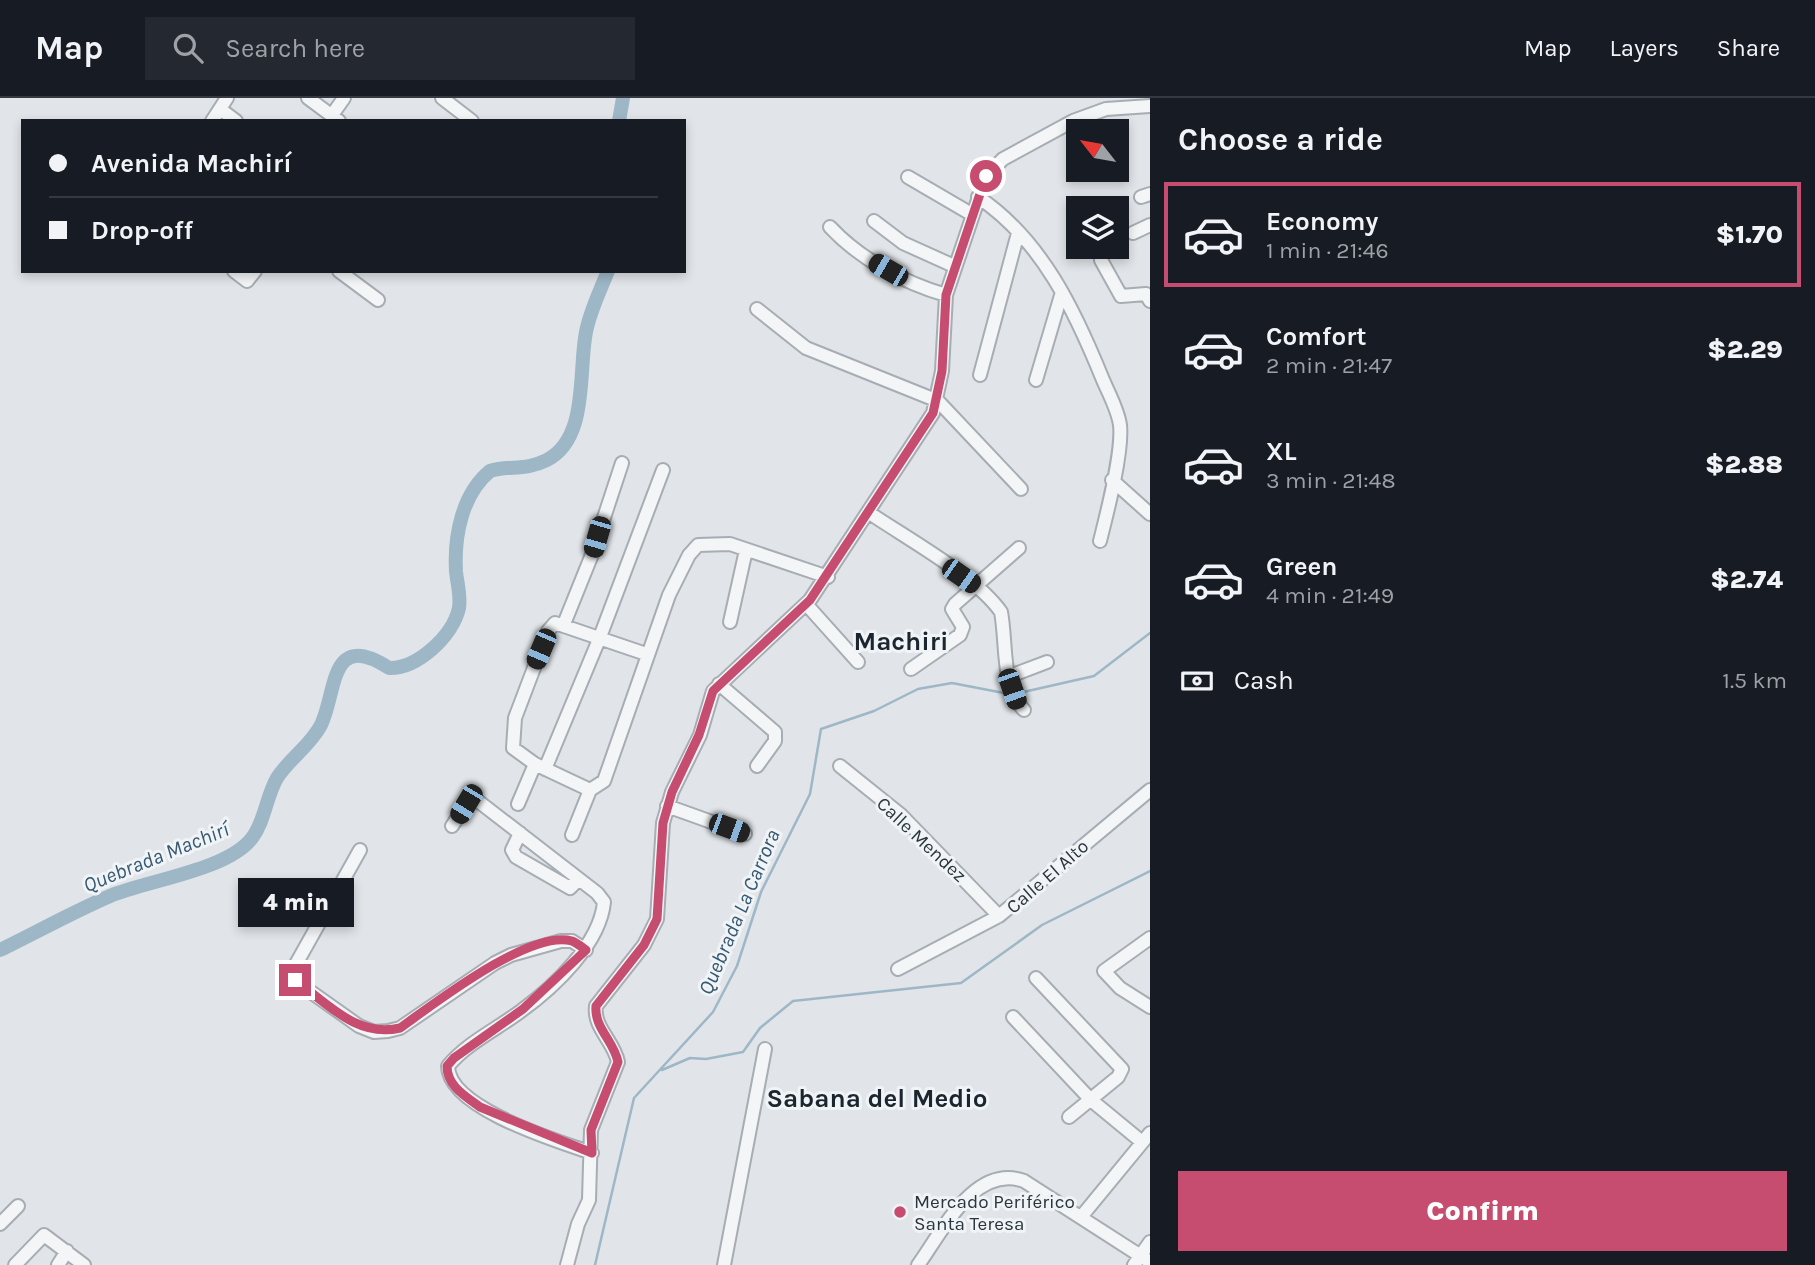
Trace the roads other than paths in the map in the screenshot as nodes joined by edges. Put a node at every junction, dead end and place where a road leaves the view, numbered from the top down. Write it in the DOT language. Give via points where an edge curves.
graph roads {
  1 [pos="308,98"];
  2 [pos="344,98"];
  3 [pos="442,98"];
  4 [pos="224,104"];
  5 [pos="1150,106"];
  6 [pos="335,118"];
  7 [pos="213,119"];
  8 [pos="235,119"];
  9 [pos="469,119"];
  10 [pos="908,177"];
  11 [pos="978,197"];
  12 [pos="973,215"];
  13 [pos="874,221"];
  14 [pos="1150,225"];
  15 [pos="830,227"];
  16 [pos="1018,233"];
  17 [pos="1133,233"];
  18 [pos="1101,260"];
  19 [pos="954,266"];
  20 [pos="237,273"];
  21 [pos="253,273"];
  22 [pos="342,273"];
  23 [pos="1062,292"];
  24 [pos="946,295"];
  25 [pos="378,300"];
  26 [pos="1150,301"];
  27 [pos="757,309"];
  28 [pos="980,375"];
  29 [pos="1036,380"];
  30 [pos="938,401"];
  31 [pos="622,463"];
  32 [pos="663,470"];
  33 [pos="1112,480"];
  34 [pos="1021,489"];
  35 [pos="868,512"];
  36 [pos="1150,514"];
  37 [pos="1100,541"];
  38 [pos="1019,548"];
  39 [pos="746,550"];
  40 [pos="828,577"];
  41 [pos="975,587"];
  42 [pos="806,604"];
  43 [pos="730,622"];
  44 [pos="565,624"];
  45 [pos="600,637"];
  46 [pos="646,654"];
  47 [pos="858,662"];
  48 [pos="1047,662"];
  49 [pos="911,669"];
  50 [pos="1011,683"];
  51 [pos="719,684"];
  52 [pos="1020,706"];
  53 [pos="540,766"];
  54 [pos="757,766"];
  55 [pos="840,766"];
  56 [pos="590,790"];
  57 [pos="1150,790"];
  58 [pos="518,804"];
  59 [pos="667,807"];
  60 [pos="452,826"];
  61 [pos="520,833"];
  62 [pos="745,834"];
  63 [pos="572,835"];
  64 [pos="360,850"];
  65 [pos="579,879"];
  66 [pos="999,916"];
  67 [pos="1150,938"];
  68 [pos="586,950"];
  69 [pos="898,969"];
  70 [pos="1036,978"];
  71 [pos="1150,1007"];
  72 [pos="1013,1017"];
  73 [pos="765,1049"];
  74 [pos="1091,1100"];
  75 [pos="1069,1117"];
  76 [pos="1146,1138"];
  77 [pos="592,1153"];
  78 [pos="18,1206"];
  79 [pos="1081,1217"];
  80 [pos="0,1224"];
  81 [pos="1150,1242"];
  82 [pos="67,1251"];
  83 [pos="1141,1261"];
  84 [pos="15,1265"];
  85 [pos="58,1265"];
  86 [pos="84,1265"];
  87 [pos="567,1265"];
  88 [pos="724,1265"];
  89 [pos="918,1265"];
  1 -- 6 [label="street"];
  2 -- 6 [label="street"];
  3 -- 9 [label="street"];
  4 -- 7 [label="street"];
  4 -- 8 [label="street"];
  5 -- 11 [label="street" via="1106,108 1058,128 1003,159 986,176"];
  10 -- 12 [label="street"];
  11 -- 12 [label="street"];
  11 -- 16 [label="street"];
  12 -- 19 [label="street"];
  13 -- 19 [label="street" via="903,243"];
  14 -- 17 [label="street"];
  15 -- 24 [label="street" via="872,260"];
  16 -- 23 [label="street"];
  16 -- 28 [label="street"];
  18 -- 26 [label="street" via="1121,296 1146,294"];
  19 -- 24 [label="street"];
  20 -- 21 [label="street" via="247,281"];
  22 -- 25 [label="street"];
  23 -- 29 [label="street"];
  23 -- 33 [label="street" via="1120,423"];
  24 -- 30 [label="street"];
  27 -- 30 [label="street" via="806,348"];
  30 -- 34 [label="street"];
  30 -- 35 [label="street"];
  31 -- 44 [label="street"];
  32 -- 45 [label="street"];
  33 -- 36 [label="street"];
  33 -- 37 [label="street"];
  35 -- 40 [label="street"];
  35 -- 41 [label="street"];
  38 -- 41 [label="street"];
  39 -- 40 [label="street"];
  39 -- 43 [label="street"];
  39 -- 46 [label="street" via="730,544 698,545 669,595"];
  40 -- 42 [label="street"];
  41 -- 49 [label="street" via="952,609 963,627 960,635"];
  41 -- 50 [label="street" via="1001,612"];
  42 -- 47 [label="street"];
  42 -- 51 [label="street"];
  44 -- 45 [label="street"];
  44 -- 53 [label="street" via="555,623 548,631 515,718 513,748"];
  45 -- 46 [label="street"];
  45 -- 53 [label="street"];
  46 -- 56 [label="street" via="604,781"];
  48 -- 50 [label="street"];
  50 -- 52 [label="street"];
  51 -- 54 [label="street" via="775,732 775,741"];
  51 -- 59 [label="street"];
  53 -- 56 [label="street"];
  53 -- 58 [label="street"];
  55 -- 66 [label="street, Calle Mendez" via="901,815"];
  56 -- 63 [label="street"];
  57 -- 66 [label="street, Calle El Alto"];
  59 -- 62 [label="street"];
  59 -- 77 [label="street" via="660,840 657,919 644,945 596,1006 596,1022 616,1051 618,1062 591,1130"];
  60 -- 61 [label="street" via="470,799"];
  61 -- 65 [label="street"];
  61 -- 65 [label="street" via="512,850 516,857 570,888"];
  64 -- 68 [label="street" via="291,973 359,1026 374,1032 400,1028 495,963 534,947 572,941"];
  65 -- 68 [label="street" via="604,902 603,916"];
  66 -- 69 [label="street, Calle El Alto"];
  67 -- 71 [label="street" via="1104,971 1120,988"];
  68 -- 77 [label="street" via="523,1009 454,1058 447,1075 480,1107"];
  70 -- 74 [label="street" via="1122,1069"];
  72 -- 74 [label="street"];
  73 -- 88 [label="street"];
  74 -- 75 [label="street"];
  74 -- 76 [label="street"];
  76 -- 79 [label="street"];
  77 -- 87 [label="street" via="589,1200"];
  78 -- 80 [label="street"];
  79 -- 83 [label="street"];
  79 -- 89 [label="street" via="1012,1177 982,1188 957,1208"];
  81 -- 83 [label="street"];
  82 -- 84 [label="street" via="44,1235"];
  82 -- 85 [label="street"];
  82 -- 86 [label="street"];
}
